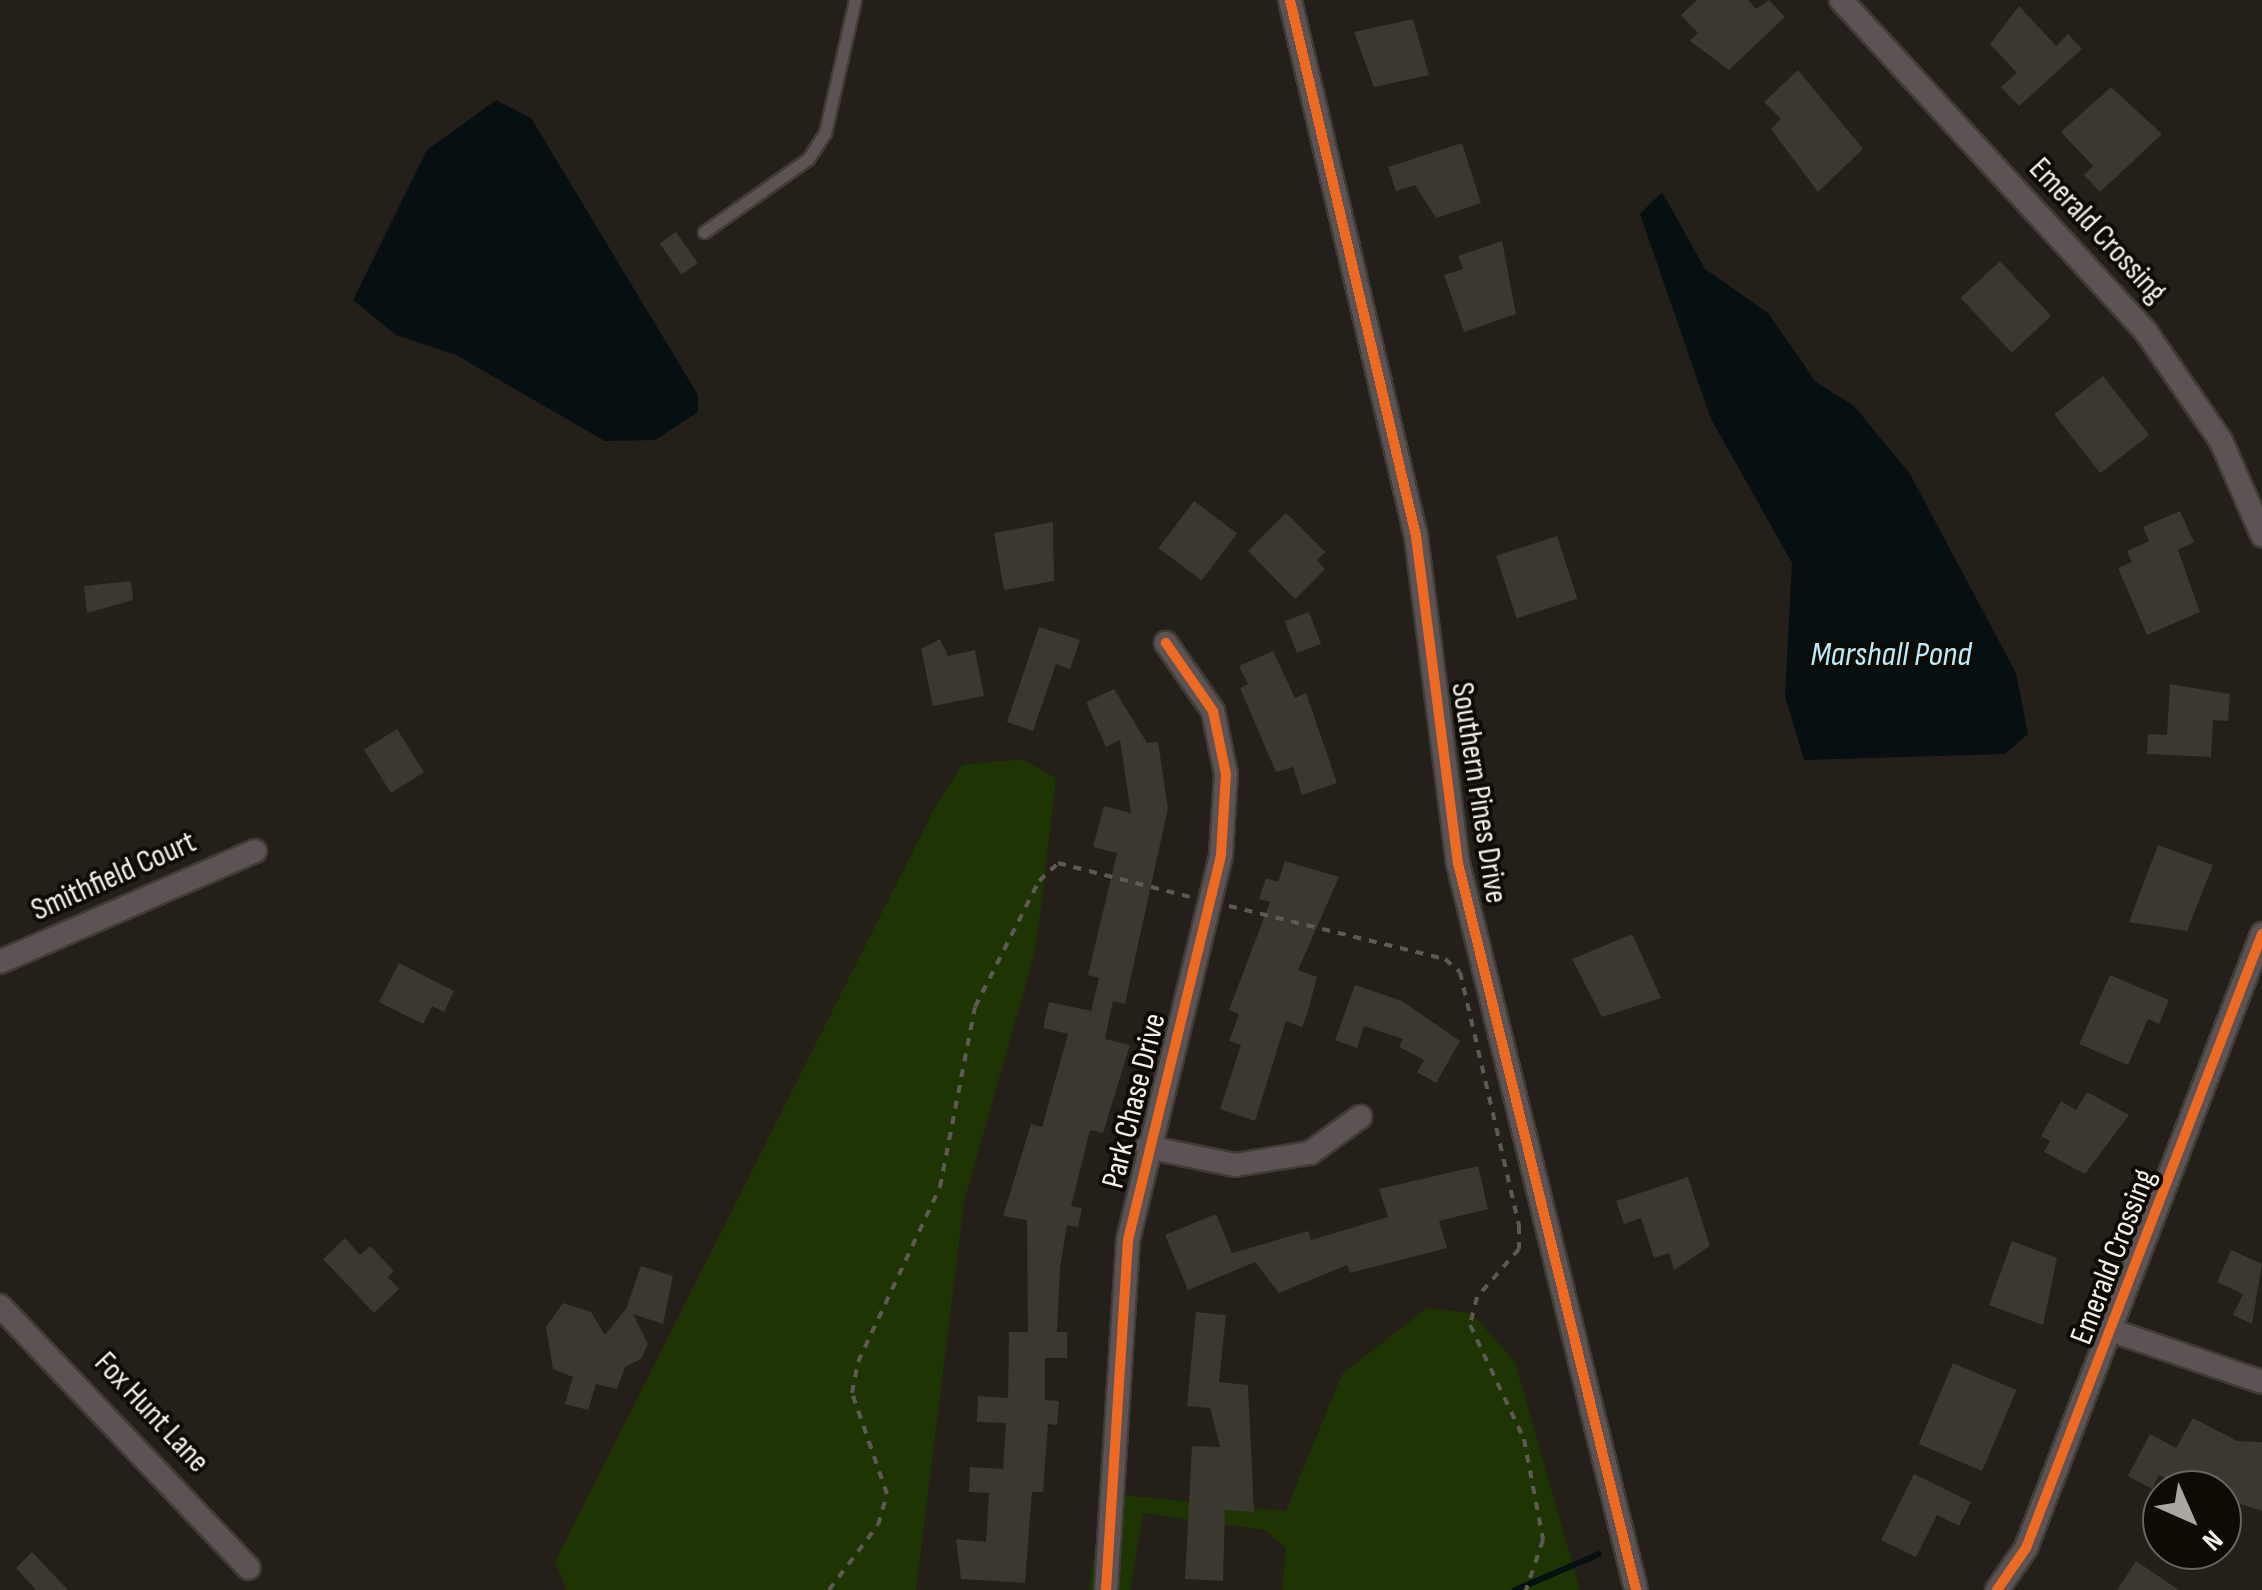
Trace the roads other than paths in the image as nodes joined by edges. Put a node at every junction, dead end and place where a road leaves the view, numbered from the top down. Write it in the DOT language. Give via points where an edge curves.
graph roads {
  1 [pos="855,0"];
  2 [pos="1290,0"];
  3 [pos="1841,0"];
  4 [pos="704,232"];
  5 [pos="2262,535"];
  6 [pos="1166,643"];
  7 [pos="255,851"];
  8 [pos="2262,934"];
  9 [pos="0,962"];
  10 [pos="1360,1117"];
  11 [pos="1148,1147"];
  12 [pos="0,1306"];
  13 [pos="2112,1331"];
  14 [pos="2262,1382"];
  15 [pos="249,1568"];
  16 [pos="1106,1590"];
  17 [pos="1636,1590"];
  18 [pos="1996,1590"];
  1 -- 4 [label="lane" via="825,134 808,159"];
  2 -- 17 [label="street, Southern Pines Drive" via="1416,536 1458,862"];
  3 -- 5 [label="street, Emerald Crossing" via="2146,332 2221,441"];
  6 -- 11 [label="street, Park Chase Drive" via="1213,711 1226,774 1221,855"];
  7 -- 9 [label="street, Smithfield Court"];
  8 -- 13 [label="street, Emerald Crossing"];
  10 -- 11 [label="street" via="1310,1152 1235,1165"];
  11 -- 16 [label="street, Park Chase Drive" via="1115,1341"];
  12 -- 15 [label="street, Fox Hunt Lane"];
  13 -- 14 [label="street"];
  13 -- 18 [label="street, Emerald Crossing" via="2026,1548"];
}
